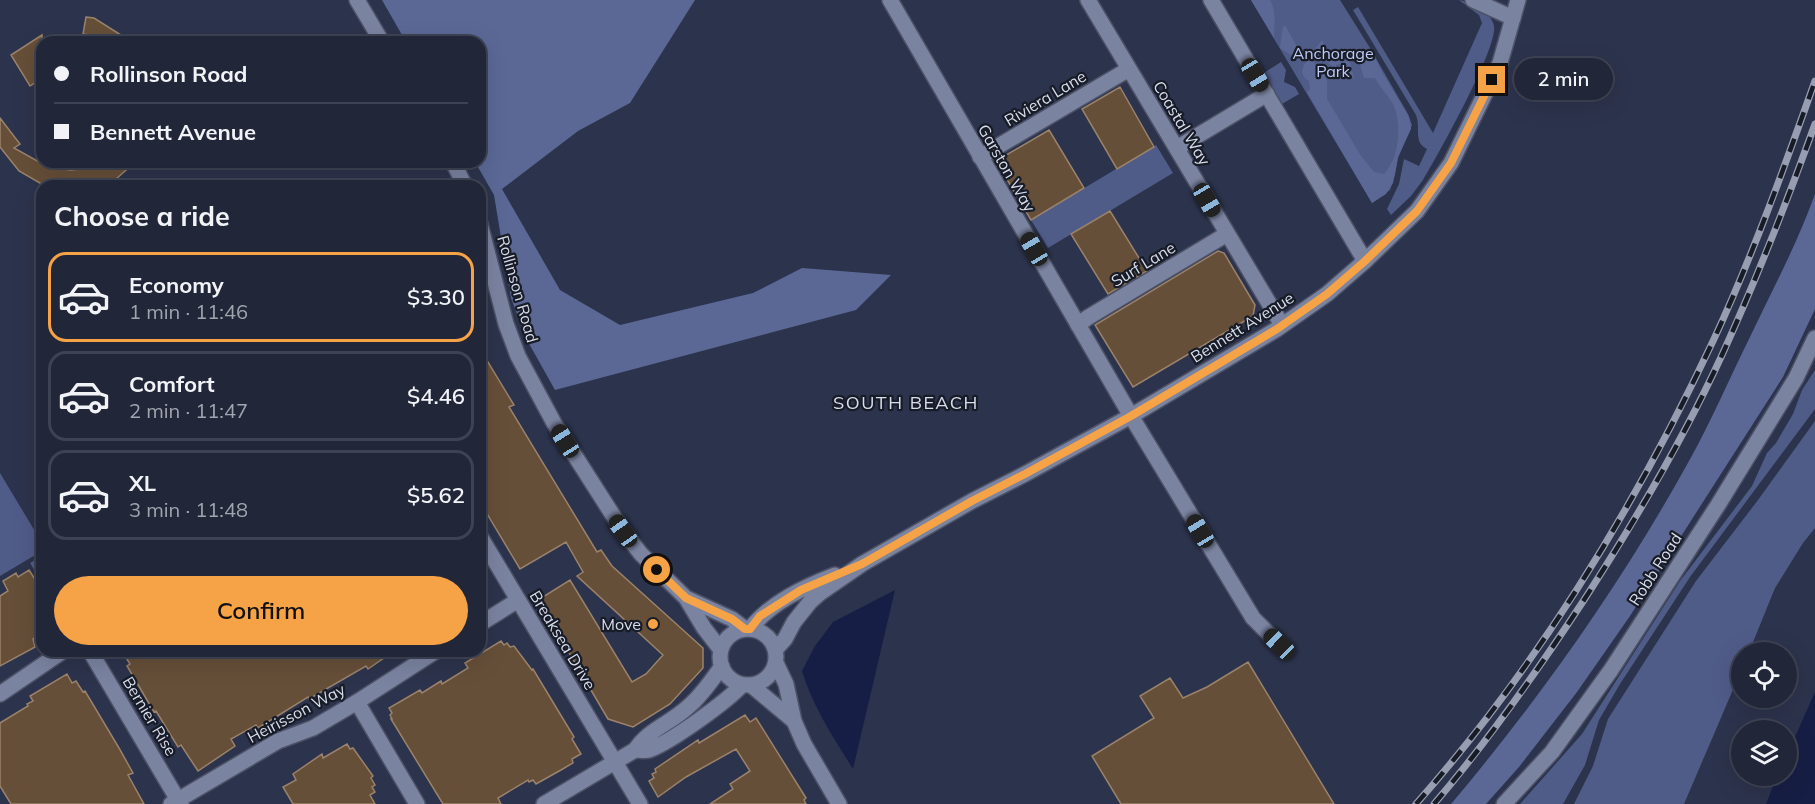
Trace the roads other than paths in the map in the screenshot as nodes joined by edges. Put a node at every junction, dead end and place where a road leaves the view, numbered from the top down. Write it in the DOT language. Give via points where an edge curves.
graph roads {
  1 [pos="357,0"];
  2 [pos="890,0"];
  3 [pos="1088,0"];
  4 [pos="1210,0"];
  5 [pos="1473,0"];
  6 [pos="1518,0"];
  7 [pos="1514,18"];
  8 [pos="378,36"];
  9 [pos="1129,69"];
  10 [pos="1267,94"];
  11 [pos="1177,148"];
  12 [pos="980,157"];
  13 [pos="1227,234"];
  14 [pos="486,247"];
  15 [pos="1365,261"];
  16 [pos="1282,325"];
  17 [pos="1078,326"];
  18 [pos="1815,338"];
  19 [pos="1131,416"];
  20 [pos="486,546"];
  21 [pos="862,564"];
  22 [pos="686,598"];
  23 [pos="518,600"];
  24 [pos="486,620"];
  25 [pos="748,629"];
  26 [pos="1279,644"];
  27 [pos="722,650"];
  28 [pos="776,656"];
  29 [pos="54,657"];
  30 [pos="93,657"];
  31 [pos="427,657"];
  32 [pos="722,666"];
  33 [pos="747,685"];
  34 [pos="0,694"];
  35 [pos="357,702"];
  36 [pos="794,721"];
  37 [pos="635,750"];
  38 [pos="615,762"];
  39 [pos="177,802"];
  40 [pos="417,804"];
  41 [pos="544,804"];
  42 [pos="640,804"];
  43 [pos="839,804"];
  44 [pos="1504,804"];
  1 -- 8 [label="street"];
  2 -- 12 [label="street, Garston Way"];
  3 -- 9 [label="street, Coastal Way"];
  4 -- 10 [label="street"];
  5 -- 7 [label="street"];
  6 -- 7 [label="street, Bennett Avenue"];
  7 -- 15 [label="street, Bennett Avenue" via="1500,63 1451,163 1417,211"];
  9 -- 11 [label="street, Coastal Way"];
  9 -- 12 [label="street, Riviera Lane"];
  10 -- 11 [label="street"];
  10 -- 15 [label="street"];
  11 -- 13 [label="street, Coastal Way"];
  12 -- 17 [label="street, Garston Way"];
  13 -- 16 [label="street, Coastal Way"];
  13 -- 17 [label="street, Surf Lane"];
  14 -- 22 [label="street, Rollinson Road" via="506,324 531,382 623,531"];
  15 -- 16 [label="street, Bennett Avenue"];
  16 -- 19 [label="street, Bennett Avenue"];
  17 -- 19 [label="street, Garston Way"];
  18 -- 44 [label="street, Robb Road" via="1796,378 1742,466 1611,670 1552,752"];
  19 -- 21 [label="street, Bennett Avenue"];
  19 -- 26 [label="street, Garston Way" via="1253,618"];
  20 -- 23 [label="street, Breaksea Drive"];
  21 -- 25 [label="street, Bennett Avenue" via="801,590 760,616"];
  21 -- 28 [label="street, Bennett Avenue" via="810,602"];
  22 -- 25 [label="street, Rollinson Road"];
  22 -- 27 [label="street, Rollinson Road"];
  23 -- 24 [label="street"];
  23 -- 38 [label="street, Breaksea Drive"];
  25 -- 27 [label="street" via="730,636"];
  25 -- 28 [label="street" via="766,636"];
  27 -- 32 [label="street"];
  28 -- 33 [label="street" via="767,678"];
  28 -- 36 [label="street"];
  29 -- 34 [label="street"];
  30 -- 39 [label="street, Bernier Rise"];
  31 -- 35 [label="street, Heirisson Way"];
  32 -- 33 [label="street" via="726,674"];
  32 -- 37 [label="street" via="689,707 644,736"];
  33 -- 36 [label="street"];
  33 -- 37 [label="street" via="678,734 648,750"];
  35 -- 39 [label="street, Heirisson Way" via="313,728 278,741"];
  35 -- 40 [label="street"];
  36 -- 43 [label="street"];
  37 -- 38 [label="street"];
  38 -- 41 [label="street"];
  38 -- 42 [label="street, Breaksea Drive"];
}
